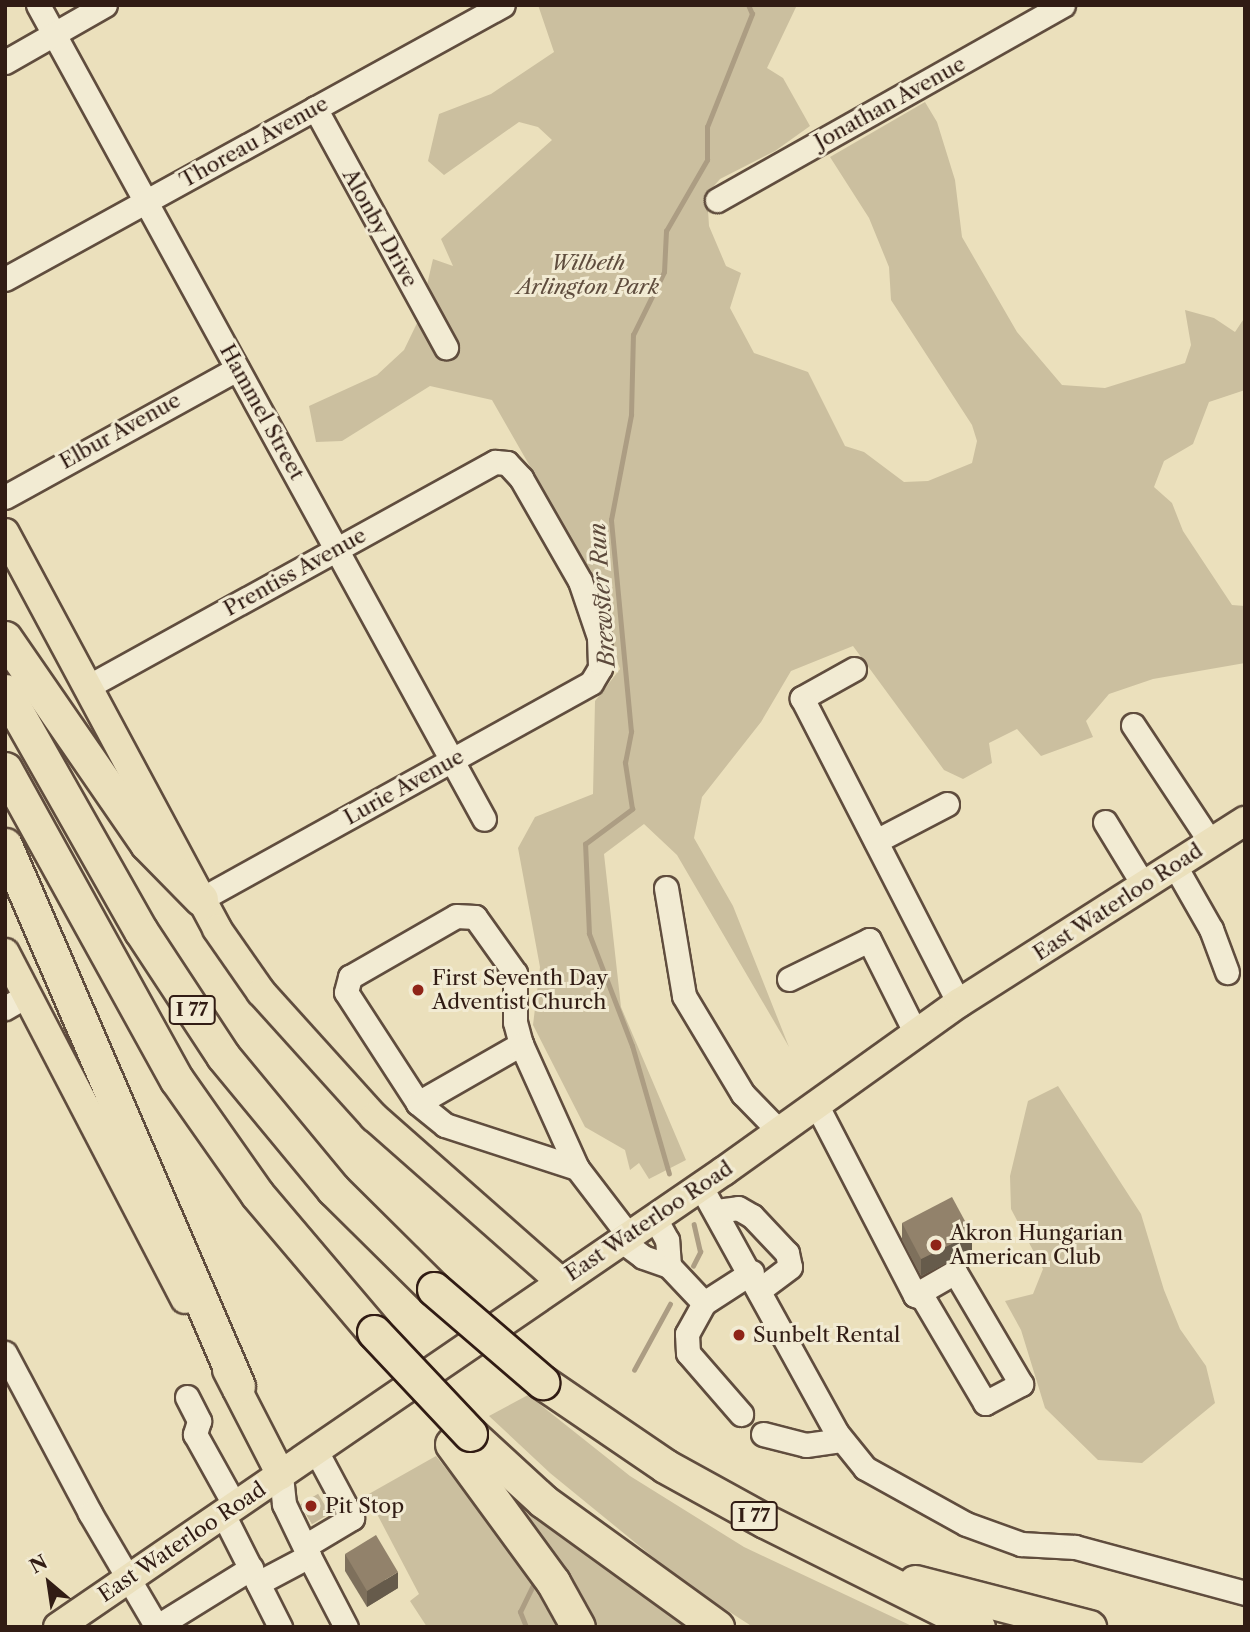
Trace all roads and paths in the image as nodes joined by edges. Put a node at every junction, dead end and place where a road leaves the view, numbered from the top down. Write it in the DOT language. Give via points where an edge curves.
graph roads {
  1 [pos="38,5"];
  2 [pos="105,5"];
  3 [pos="503,5"];
  4 [pos="1063,5"];
  5 [pos="55,34"];
  6 [pos="5,62"];
  7 [pos="314,108"];
  8 [pos="717,200"];
  9 [pos="147,202"];
  10 [pos="5,279"];
  11 [pos="446,347"];
  12 [pos="237,369"];
  13 [pos="5,497"];
  14 [pos="5,533"];
  15 [pos="338,551"];
  16 [pos="5,638"];
  17 [pos="600,668"];
  18 [pos="854,669"];
  19 [pos="89,686"];
  20 [pos="5,691"];
  21 [pos="1133,725"];
  22 [pos="453,760"];
  23 [pos="5,769"];
  24 [pos="947,804"];
  25 [pos="484,819"];
  26 [pos="1245,821"];
  27 [pos="1105,822"];
  28 [pos="876,841"];
  29 [pos="1211,843"];
  30 [pos="5,845"];
  31 [pos="1175,866"];
  32 [pos="1144,886"];
  33 [pos="666,888"];
  34 [pos="201,899"];
  35 [pos="5,953"];
  36 [pos="1227,972"];
  37 [pos="789,979"];
  38 [pos="16,1002"];
  39 [pos="959,1003"];
  40 [pos="916,1034"];
  41 [pos="521,1044"];
  42 [pos="418,1103"];
  43 [pos="816,1104"];
  44 [pos="779,1130"];
  45 [pos="577,1168"];
  46 [pos="701,1187"];
  47 [pos="717,1211"];
  48 [pos="655,1218"];
  49 [pos="625,1238"];
  50 [pos="669,1266"];
  51 [pos="756,1281"];
  52 [pos="561,1282"];
  53 [pos="915,1296"];
  54 [pos="704,1303"];
  55 [pos="5,1353"];
  56 [pos="238,1386"];
  57 [pos="187,1397"];
  58 [pos="740,1414"];
  59 [pos="763,1434"];
  60 [pos="461,1439"];
  61 [pos="841,1440"];
  62 [pos="316,1451"];
  63 [pos="281,1475"];
  64 [pos="316,1508"];
  65 [pos="229,1510"];
  66 [pos="307,1551"];
  67 [pos="865,1573"];
  68 [pos="254,1576"];
  69 [pos="127,1580"];
  70 [pos="1245,1593"];
  71 [pos="58,1627"];
  72 [pos="157,1627"];
  73 [pos="280,1627"];
  74 [pos="346,1627"];
  75 [pos="578,1627"];
  76 [pos="717,1627"];
  77 [pos="978,1627"];
  78 [pos="1089,1627"];
  1 -- 5 [label="street, Hammel Street"];
  2 -- 5 [label="street"];
  3 -- 7 [label="street, Thoreau Avenue"];
  4 -- 8 [label="street, Jonathan Avenue"];
  5 -- 6 [label="street"];
  5 -- 9 [label="street, Hammel Street"];
  7 -- 9 [label="street, Thoreau Avenue"];
  7 -- 11 [label="street, Alonby Drive"];
  9 -- 10 [label="street, Thoreau Avenue"];
  9 -- 12 [label="street, Hammel Street"];
  12 -- 13 [label="street, Elbur Avenue"];
  12 -- 15 [label="street, Hammel Street"];
  14 -- 19 [label="main road"];
  15 -- 17 [label="street, Prentiss Avenue" via="502,461 522,478 593,608"];
  15 -- 19 [label="street, Prentiss Avenue"];
  15 -- 22 [label="street, Hammel Street"];
  16 -- 34 [label="highway" via="147,844"];
  17 -- 22 [label="street, Lurie Avenue" via="575,694"];
  18 -- 28 [label="street" via="802,698"];
  19 -- 34 [label="main road"];
  20 -- 67 [label="highway, I 77, bridge" via="141,932 223,1056 332,1189 434,1289 542,1382 665,1466"];
  21 -- 29 [label="street"];
  22 -- 25 [label="street, Hammel Street"];
  22 -- 34 [label="street, Lurie Avenue"];
  23 -- 60 [label="highway, I 77" via="177,1080 369,1334"];
  24 -- 28 [label="street"];
  26 -- 29 [label="main road, East Waterloo Road"];
  27 -- 32 [label="street"];
  28 -- 39 [label="street"];
  29 -- 31 [label="main road, East Waterloo Road"];
  30 -- 56 [label="highway"];
  31 -- 32 [label="main road, East Waterloo Road"];
  31 -- 36 [label="street" via="1212,929"];
  32 -- 39 [label="main road, East Waterloo Road"];
  33 -- 44 [label="street" via="684,996 743,1094"];
  34 -- 52 [label="main road" via="239,963 307,1047 424,1163"];
  35 -- 38 [label="main road"];
  37 -- 40 [label="street" via="869,940"];
  38 -- 56 [label="main road" via="206,1341"];
  39 -- 40 [label="main road, East Waterloo Road"];
  40 -- 43 [label="main road, East Waterloo Road"];
  41 -- 42 [label="street"];
  41 -- 42 [label="street" via="515,1022 515,973 475,918 456,916 350,977 346,992"];
  41 -- 45 [label="street"];
  42 -- 45 [label="street" via="446,1125"];
  43 -- 44 [label="main road, East Waterloo Road"];
  43 -- 53 [label="street"];
  44 -- 46 [label="main road, East Waterloo Road"];
  45 -- 49 [label="street"];
  46 -- 47 [label="street"];
  46 -- 48 [label="main road, East Waterloo Road"];
  47 -- 51 [label="street"];
  47 -- 51 [label="street" via="738,1208 752,1216 787,1253 790,1267"];
  48 -- 49 [label="main road, East Waterloo Road"];
  48 -- 50 [label="street" via="667,1240"];
  49 -- 50 [label="street" via="643,1257"];
  49 -- 52 [label="main road, East Waterloo Road"];
  50 -- 54 [label="street"];
  51 -- 54 [label="street"];
  51 -- 61 [label="street"];
  52 -- 62 [label="main road, East Waterloo Road"];
  53 -- 53 [label="street" via="923,1297 985,1403 1021,1384 955,1272"];
  54 -- 58 [label="street" via="687,1334 688,1353"];
  55 -- 69 [label="street"];
  56 -- 63 [label="main road"];
  57 -- 65 [label="street" via="199,1421 195,1434"];
  59 -- 61 [label="street" via="806,1445"];
  60 -- 75 [label="highway"];
  60 -- 76 [label="highway"];
  61 -- 70 [label="street" via="865,1468 966,1524 1021,1544 1075,1547"];
  62 -- 63 [label="main road, East Waterloo Road"];
  62 -- 64 [label="street"];
  63 -- 64 [label="street" via="284,1504"];
  63 -- 65 [label="main road, East Waterloo Road"];
  64 -- 66 [label="street"];
  64 -- 66 [label="street" via="352,1518"];
  65 -- 68 [label="street"];
  65 -- 69 [label="main road, East Waterloo Road"];
  66 -- 68 [label="street"];
  66 -- 74 [label="street"];
  67 -- 77 [label="highway, I 77"];
  67 -- 78 [label="highway"];
  68 -- 72 [label="street"];
  68 -- 73 [label="street"];
  69 -- 71 [label="main road, East Waterloo Road"];
  69 -- 72 [label="street"];
}
